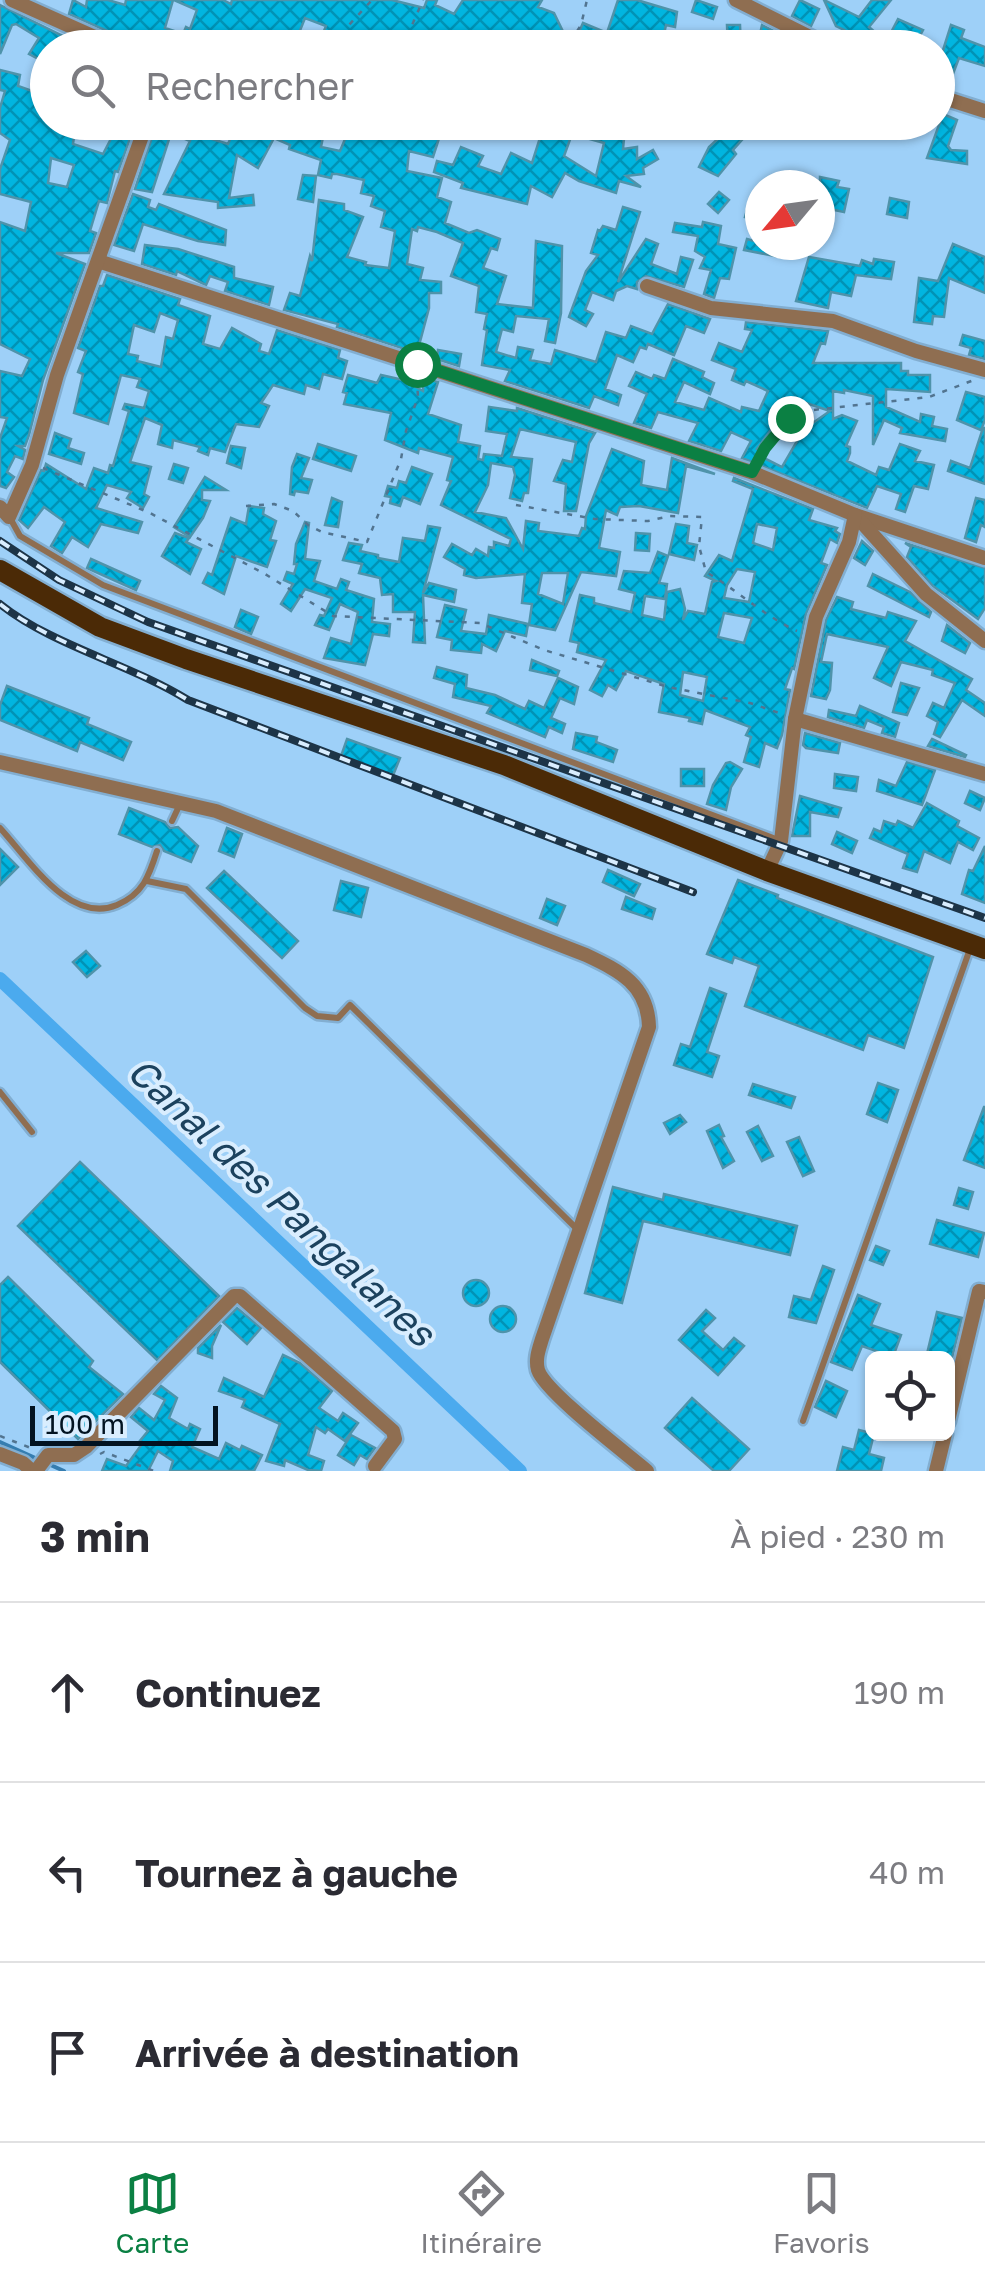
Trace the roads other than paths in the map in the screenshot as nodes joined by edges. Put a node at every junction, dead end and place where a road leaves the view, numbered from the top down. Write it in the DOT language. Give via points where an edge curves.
graph roads {
  1 [pos="12,0"];
  2 [pos="736,0"];
  3 [pos="79,30"];
  4 [pos="796,30"];
  5 [pos="955,102"];
  6 [pos="985,112"];
  7 [pos="141,140"];
  8 [pos="98,261"];
  9 [pos="647,286"];
  10 [pos="985,370"];
  11 [pos="4,512"];
  12 [pos="855,515"];
  13 [pos="985,558"];
  14 [pos="0,570"];
  15 [pos="985,641"];
  16 [pos="796,719"];
  17 [pos="0,762"];
  18 [pos="985,774"];
  19 [pos="181,804"];
  20 [pos="172,821"];
  21 [pos="0,828"];
  22 [pos="782,841"];
  23 [pos="157,851"];
  24 [pos="767,871"];
  25 [pos="147,881"];
  26 [pos="978,947"];
  27 [pos="0,1092"];
  28 [pos="32,1132"];
  29 [pos="579,1231"];
  30 [pos="985,1292"];
  31 [pos="955,1392"];
  32 [pos="803,1420"];
  33 [pos="942,1441"];
  34 [pos="0,1454"];
  35 [pos="39,1465"];
  36 [pos="374,1466"];
  37 [pos="647,1471"];
  38 [pos="936,1471"];
  1 -- 3 [label="street"];
  2 -- 4 [label="street"];
  5 -- 6 [label="street"];
  7 -- 8 [label="street"];
  8 -- 11 [label="street" via="32,465"];
  8 -- 12 [label="street" via="752,472"];
  9 -- 10 [label="street" via="711,308 833,321"];
  11 -- 22 [label="lane" via="20,536 103,585"];
  12 -- 13 [label="street"];
  12 -- 15 [label="street" via="926,594"];
  12 -- 16 [label="street" via="816,617"];
  14 -- 24 [label="main road" via="100,627 504,764"];
  16 -- 18 [label="street"];
  16 -- 22 [label="street"];
  17 -- 19 [label="street"];
  19 -- 20 [label="lane"];
  19 -- 29 [label="street" via="586,955 636,985 648,1026"];
  21 -- 25 [label="lane" via="61,895 80,905 102,911"];
  22 -- 24 [label="street"];
  23 -- 25 [label="lane"];
  24 -- 26 [label="main road"];
  25 -- 29 [label="lane" via="186,889 318,1016 338,1018 350,1005"];
  26 -- 32 [label="lane"];
  27 -- 28 [label="lane"];
  29 -- 37 [label="street" via="538,1351 539,1375"];
  30 -- 31 [label="street" via="979,1291"];
  33 -- 38 [label="street"];
  34 -- 35 [label="street"];
  35 -- 36 [label="street" via="74,1456 240,1296 392,1431 395,1439"];
}
